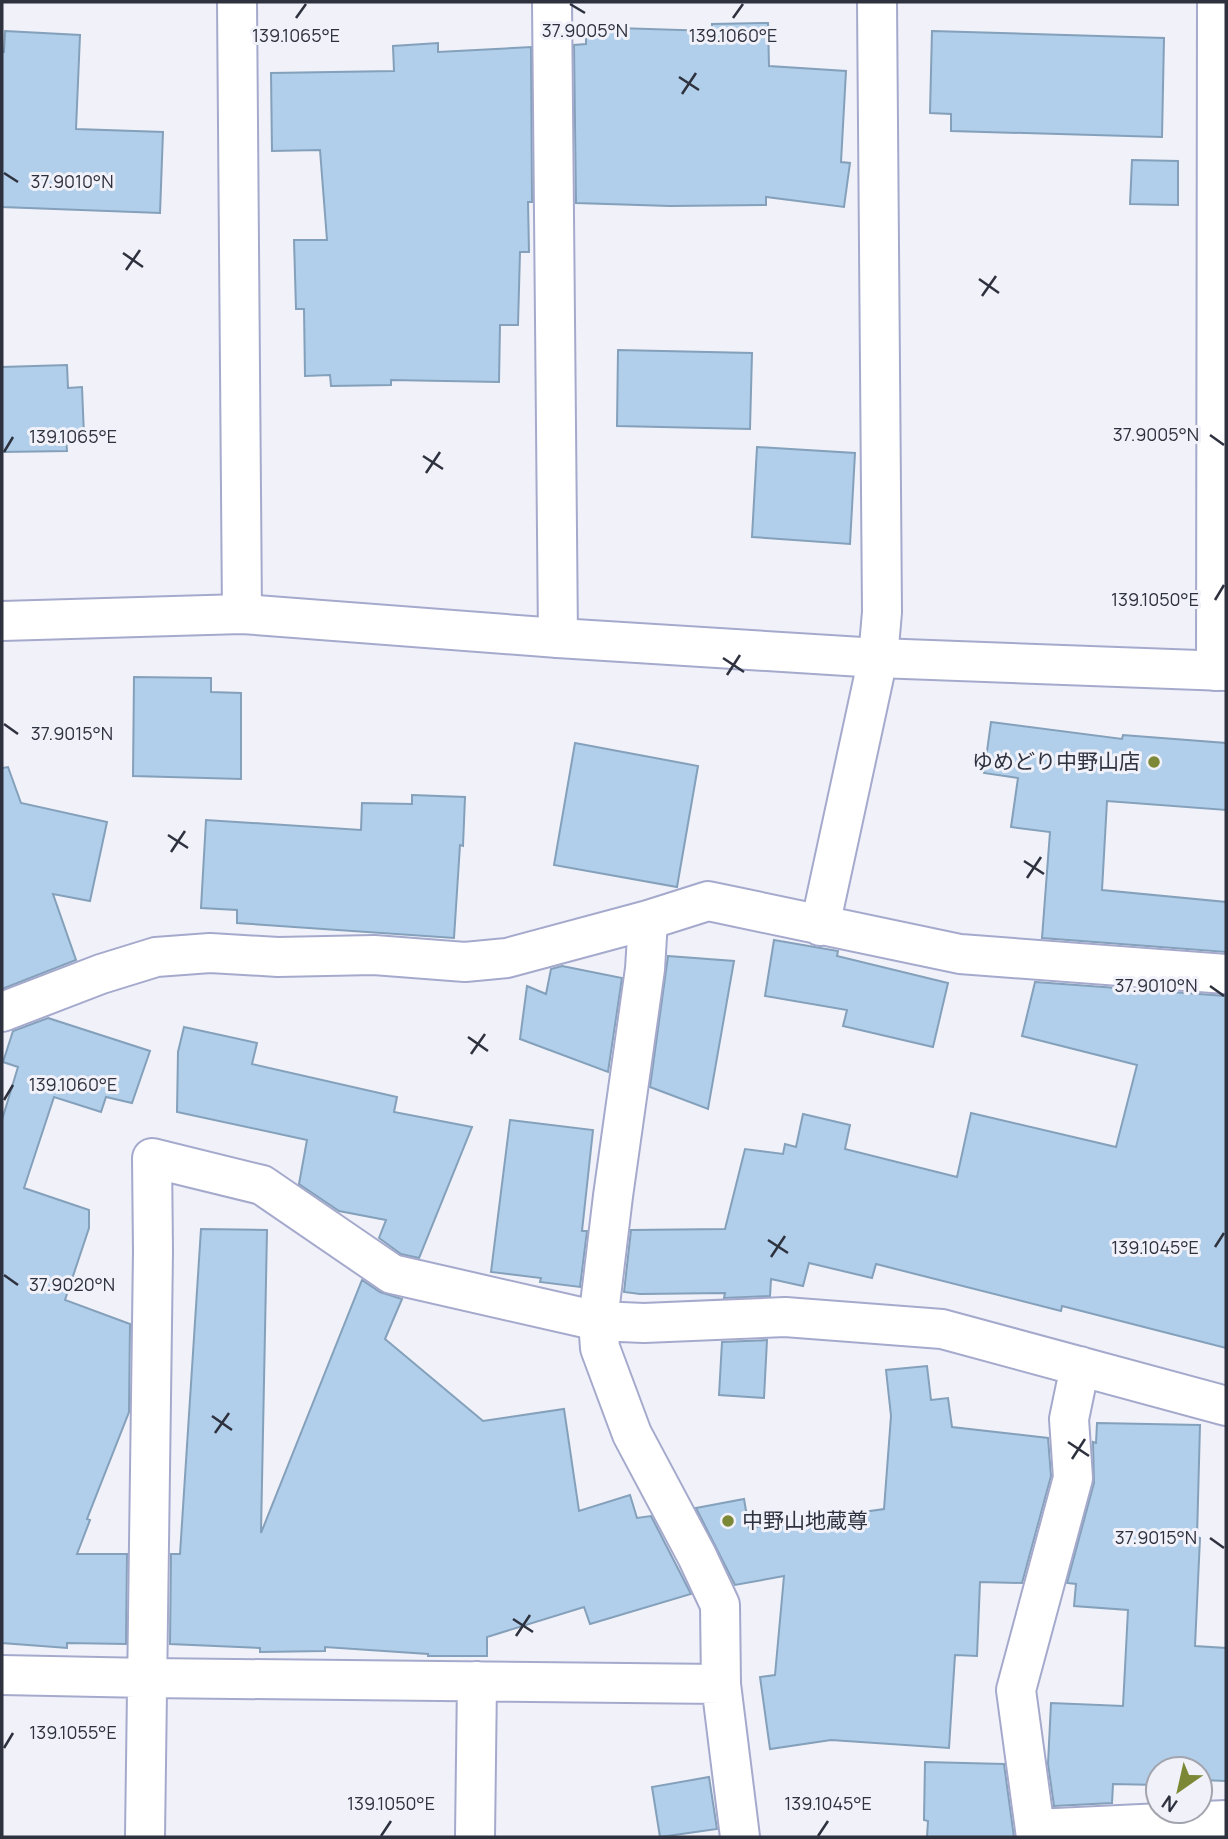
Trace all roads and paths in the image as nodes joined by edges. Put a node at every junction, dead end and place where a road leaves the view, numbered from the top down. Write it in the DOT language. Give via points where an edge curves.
graph roads {
  1 [pos="237,2"];
  2 [pos="552,2"];
  3 [pos="877,2"];
  4 [pos="1217,2"];
  5 [pos="1221,452"];
  6 [pos="242,614"];
  7 [pos="2,621"];
  8 [pos="558,638"];
  9 [pos="878,658"];
  10 [pos="1221,671"];
  11 [pos="648,920"];
  12 [pos="820,926"];
  13 [pos="1226,974"];
  14 [pos="2,1012"];
  15 [pos="598,1321"];
  16 [pos="1080,1366"];
  17 [pos="1226,1406"];
  18 [pos="2,1675"];
  19 [pos="148,1678"];
  20 [pos="477,1681"];
  21 [pos="721,1684"];
  22 [pos="1226,1820"];
  23 [pos="1035,1833"];
  24 [pos="145,1837"];
  25 [pos="475,1837"];
  26 [pos="740,1837"];
  1 -- 6 [label="street"];
  2 -- 8 [label="street"];
  3 -- 9 [label="street" via="882,611"];
  4 -- 5 [label="street"];
  5 -- 10 [label="street"];
  6 -- 7 [label="street"];
  6 -- 8 [label="street"];
  8 -- 9 [label="street"];
  9 -- 10 [label="street"];
  9 -- 12 [label="street"];
  11 -- 12 [label="street" via="708,901"];
  11 -- 14 [label="street" via="507,957 465,962 374,955 210,953 156,957"];
  11 -- 15 [label="street"];
  12 -- 13 [label="street" via="960,954"];
  15 -- 16 [label="street" via="785,1317 942,1329"];
  15 -- 19 [label="street" via="392,1274 262,1185 152,1158"];
  15 -- 21 [label="street" via="600,1348 632,1434 720,1605"];
  16 -- 17 [label="street"];
  16 -- 23 [label="street" via="1069,1419 1073,1478 1016,1690"];
  18 -- 19 [label="street"];
  19 -- 20 [label="street"];
  19 -- 24 [label="street"];
  20 -- 21 [label="street"];
  20 -- 25 [label="street"];
  21 -- 26 [label="street"];
  22 -- 23 [label="street"];
}
